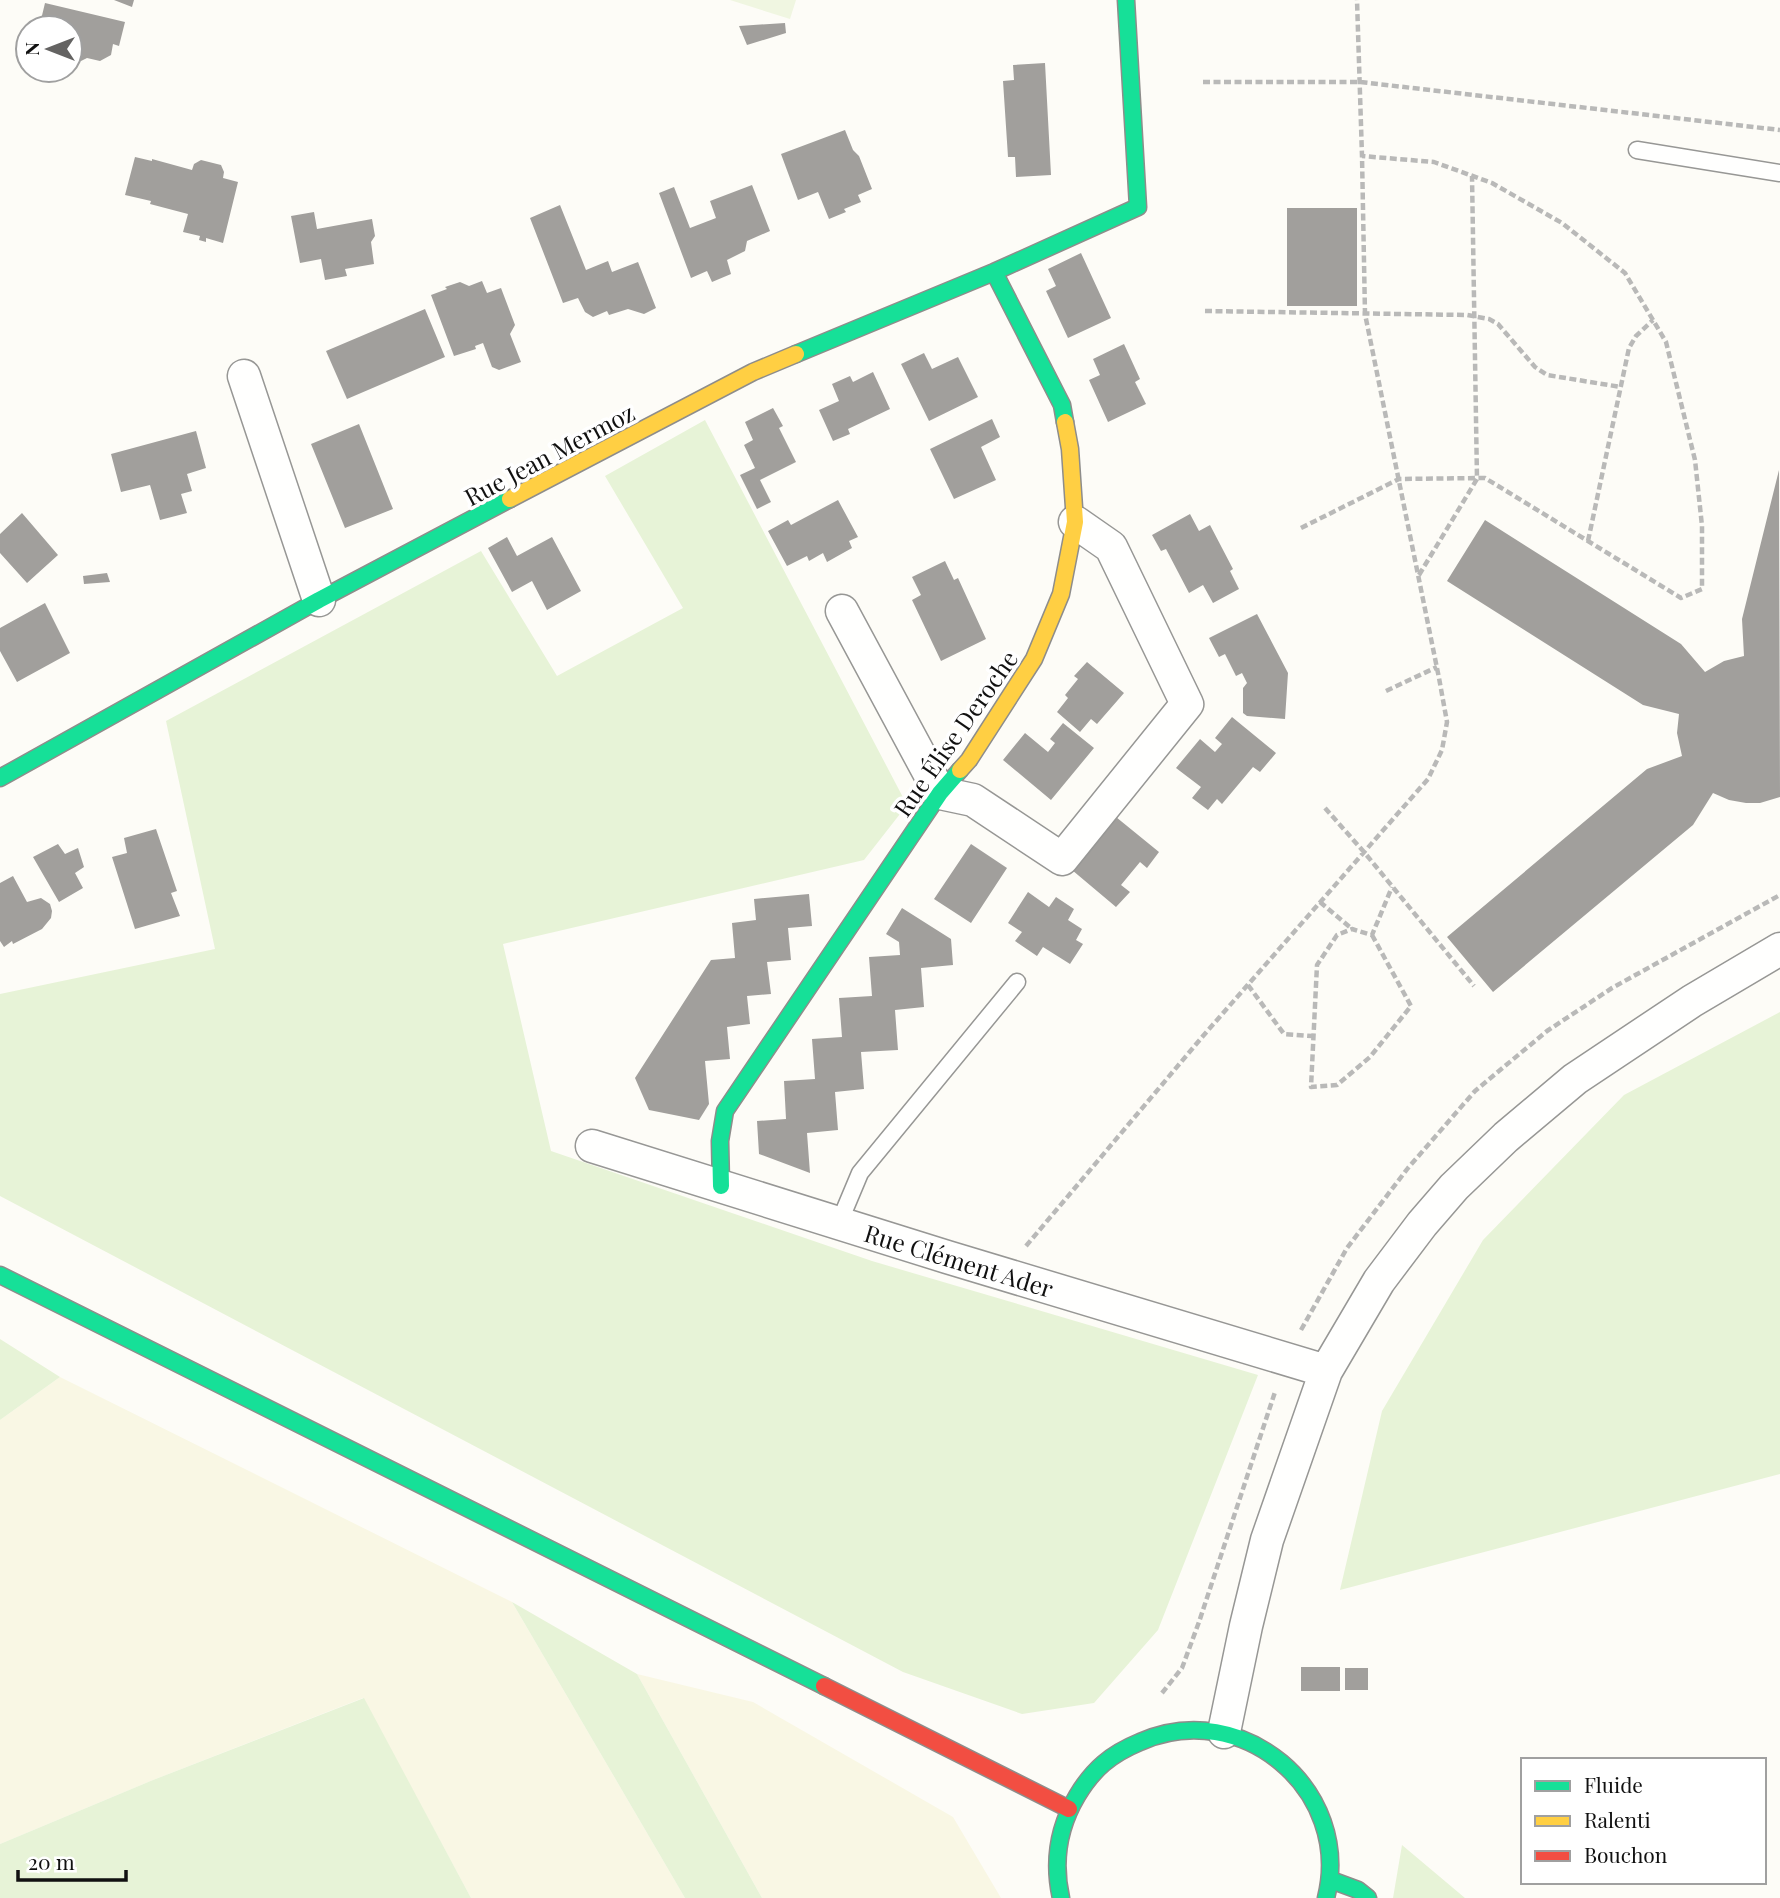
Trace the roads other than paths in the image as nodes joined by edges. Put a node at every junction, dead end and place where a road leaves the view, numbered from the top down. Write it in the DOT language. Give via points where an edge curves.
graph roads {
  1 [pos="1126,0"];
  2 [pos="1637,150"];
  3 [pos="1780,173"];
  4 [pos="994,272"];
  5 [pos="244,376"];
  6 [pos="1075,522"];
  7 [pos="319,600"];
  8 [pos="842,611"];
  9 [pos="0,778"];
  10 [pos="940,793"];
  11 [pos="1780,949"];
  12 [pos="1017,982"];
  13 [pos="592,1146"];
  14 [pos="721,1186"];
  15 [pos="839,1223"];
  16 [pos="0,1275"];
  17 [pos="1326,1371"];
  18 [pos="1224,1732"];
  19 [pos="1069,1809"];
  20 [pos="1331,1880"];
  21 [pos="1061,1898"];
  22 [pos="1326,1898"];
  23 [pos="1368,1898"];
  1 -- 4 [label="main road, Rue Jean Mermoz" via="1138,207"];
  2 -- 3 [label="lane"];
  4 -- 6 [label="main road, Rue Élise Deroche" via="1062,405"];
  4 -- 7 [label="main road, Rue Jean Mermoz" via="753,372"];
  5 -- 7 [label="street"];
  6 -- 10 [label="main road, Rue Élise Deroche" via="1061,594 1034,659 969,760"];
  6 -- 10 [label="street" via="1111,547 1187,704 1062,859 973,800"];
  7 -- 9 [label="main road, Rue Jean Mermoz"];
  8 -- 10 [label="street"];
  10 -- 14 [label="main road, Rue Élise Deroche" via="725,1111"];
  11 -- 17 [label="street" via="1575,1079 1506,1137 1422,1224 1379,1281"];
  12 -- 15 [label="lane" via="860,1173"];
  13 -- 14 [label="street, Rue Clément Ader"];
  14 -- 15 [label="street, Rue Clément Ader"];
  15 -- 17 [label="street, Rue Clément Ader"];
  16 -- 19 [label="main road"];
  17 -- 18 [label="street" via="1267,1540"];
  18 -- 19 [label="main road" via="1187,1729 1150,1736 1117,1753 1089,1777"];
  18 -- 20 [label="main road" via="1261,1746 1292,1771 1316,1803 1329,1840"];
  19 -- 21 [label="main road" via="1057,1847"];
  20 -- 22 [label="main road"];
  20 -- 23 [label="main road"];
}
